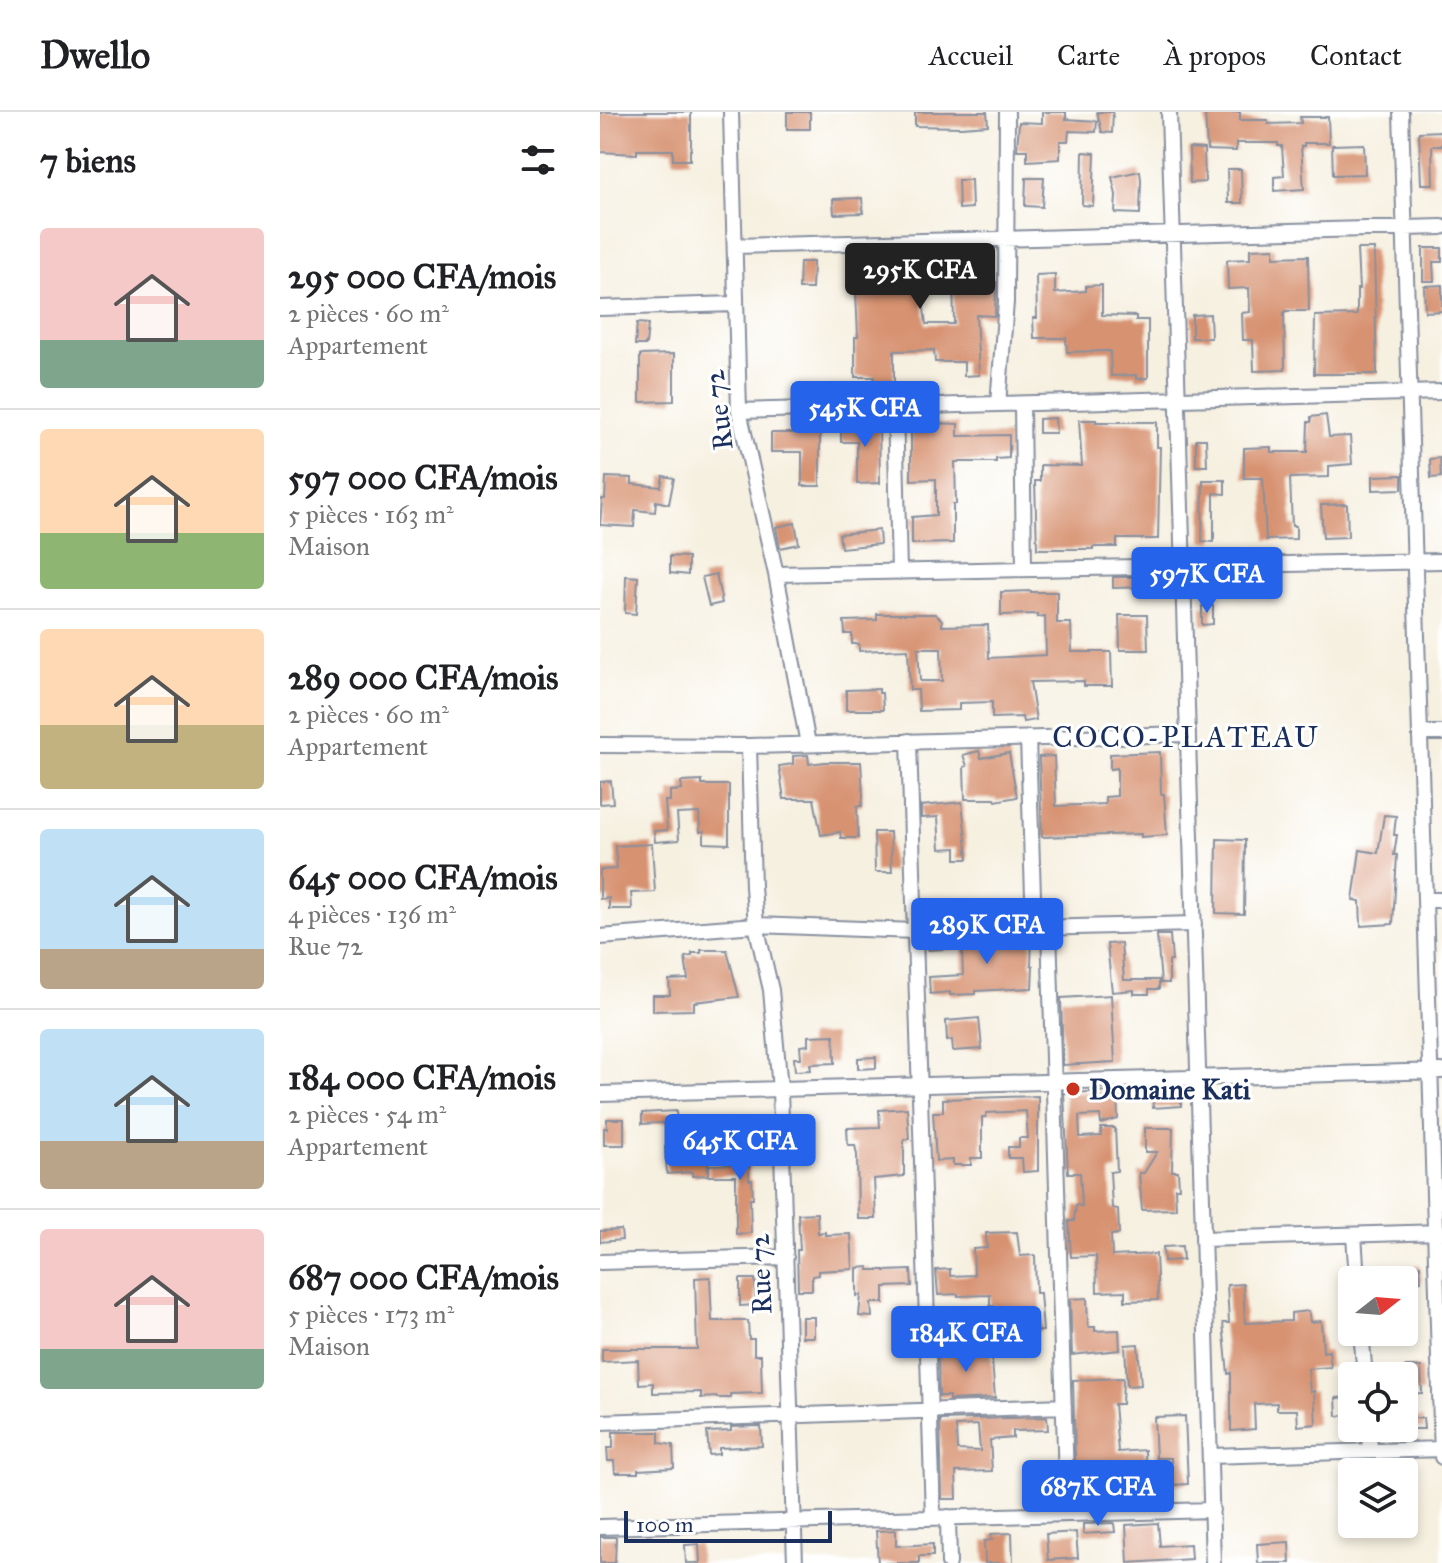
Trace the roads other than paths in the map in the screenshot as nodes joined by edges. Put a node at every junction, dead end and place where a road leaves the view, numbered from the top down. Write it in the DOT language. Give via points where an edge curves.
graph roads {
  1 [pos="731,112"];
  2 [pos="1007,112"];
  3 [pos="1169,112"];
  4 [pos="1401,112"];
  5 [pos="1442,227"];
  6 [pos="1405,228"];
  7 [pos="1173,234"];
  8 [pos="1007,238"];
  9 [pos="735,246"];
  10 [pos="736,304"];
  11 [pos="600,308"];
  12 [pos="1442,392"];
  13 [pos="1410,393"];
  14 [pos="1178,400"];
  15 [pos="998,404"];
  16 [pos="1022,404"];
  17 [pos="895,407"];
  18 [pos="739,411"];
  19 [pos="1442,561"];
  20 [pos="1415,562"];
  21 [pos="1183,566"];
  22 [pos="1024,569"];
  23 [pos="899,572"];
  24 [pos="776,574"];
  25 [pos="1420,733"];
  26 [pos="1442,733"];
  27 [pos="1188,734"];
  28 [pos="1028,738"];
  29 [pos="909,741"];
  30 [pos="808,744"];
  31 [pos="600,745"];
  32 [pos="749,746"];
  33 [pos="1425,900"];
  34 [pos="1442,900"];
  35 [pos="1194,924"];
  36 [pos="756,925"];
  37 [pos="1042,928"];
  38 [pos="915,931"];
  39 [pos="600,937"];
  40 [pos="1436,1071"];
  41 [pos="1199,1078"];
  42 [pos="1054,1082"];
  43 [pos="920,1085"];
  44 [pos="780,1089"];
  45 [pos="600,1094"];
  46 [pos="1439,1232"];
  47 [pos="1354,1235"];
  48 [pos="1203,1239"];
  49 [pos="786,1257"];
  50 [pos="600,1262"];
  51 [pos="1356,1266"];
  52 [pos="1064,1406"];
  53 [pos="930,1411"];
  54 [pos="790,1415"];
  55 [pos="600,1422"];
  56 [pos="1370,1442"];
  57 [pos="1442,1449"];
  58 [pos="1370,1451"];
  59 [pos="1210,1456"];
  60 [pos="1442,1457"];
  61 [pos="1212,1510"];
  62 [pos="1067,1514"];
  63 [pos="940,1517"];
  64 [pos="794,1521"];
  65 [pos="600,1527"];
  66 [pos="795,1563"];
  67 [pos="949,1563"];
  68 [pos="1213,1563"];
  1 -- 9 [label="street, Rue 72"];
  2 -- 8 [label="street"];
  3 -- 7 [label="street"];
  4 -- 6 [label="street"];
  5 -- 6 [label="street"];
  6 -- 7 [label="street"];
  6 -- 13 [label="street"];
  7 -- 8 [label="street"];
  7 -- 14 [label="street"];
  8 -- 9 [label="street"];
  8 -- 15 [label="street"];
  9 -- 10 [label="street, Rue 72"];
  10 -- 11 [label="street"];
  10 -- 18 [label="street, Rue 72"];
  12 -- 13 [label="street"];
  13 -- 14 [label="street"];
  13 -- 20 [label="street"];
  14 -- 16 [label="street"];
  14 -- 21 [label="street"];
  15 -- 16 [label="street"];
  15 -- 17 [label="street"];
  16 -- 22 [label="street"];
  17 -- 18 [label="street"];
  17 -- 23 [label="street"];
  18 -- 24 [label="street, Rue 72"];
  19 -- 20 [label="street"];
  20 -- 21 [label="street"];
  20 -- 25 [label="street"];
  21 -- 22 [label="street"];
  21 -- 27 [label="street"];
  22 -- 23 [label="street"];
  23 -- 24 [label="street"];
  24 -- 30 [label="street, Rue 72"];
  25 -- 26 [label="street"];
  25 -- 33 [label="street"];
  27 -- 28 [label="street"];
  27 -- 35 [label="street"];
  28 -- 29 [label="street"];
  28 -- 37 [label="street"];
  29 -- 30 [label="street"];
  29 -- 38 [label="street"];
  30 -- 32 [label="street"];
  31 -- 32 [label="street"];
  32 -- 36 [label="street, Rue 72"];
  33 -- 34 [label="street"];
  33 -- 40 [label="street"];
  35 -- 37 [label="street"];
  35 -- 41 [label="street"];
  36 -- 38 [label="street"];
  36 -- 39 [label="street"];
  36 -- 44 [label="street, Rue 72" via="771,990"];
  37 -- 38 [label="street"];
  37 -- 42 [label="street"];
  38 -- 43 [label="street"];
  40 -- 41 [label="street"];
  40 -- 46 [label="street"];
  41 -- 42 [label="street"];
  41 -- 48 [label="street"];
  42 -- 43 [label="street"];
  42 -- 52 [label="street"];
  43 -- 44 [label="street"];
  43 -- 53 [label="street"];
  44 -- 45 [label="street"];
  44 -- 49 [label="street, Rue 72"];
  46 -- 47 [label="street"];
  46 -- 57 [label="street"];
  47 -- 48 [label="street"];
  47 -- 51 [label="street"];
  48 -- 59 [label="street"];
  49 -- 50 [label="street"];
  49 -- 54 [label="street, Rue 72"];
  52 -- 53 [label="street"];
  52 -- 62 [label="street"];
  53 -- 54 [label="street"];
  53 -- 63 [label="street"];
  54 -- 55 [label="street"];
  54 -- 64 [label="street, Rue 72"];
  56 -- 58 [label="street"];
  57 -- 58 [label="street"];
  57 -- 60 [label="street"];
  58 -- 59 [label="street"];
  59 -- 61 [label="street"];
  61 -- 62 [label="street"];
  61 -- 68 [label="street"];
  62 -- 63 [label="street"];
  63 -- 64 [label="street"];
  63 -- 67 [label="street"];
  64 -- 65 [label="street"];
  64 -- 66 [label="street, Rue 72"];
}
